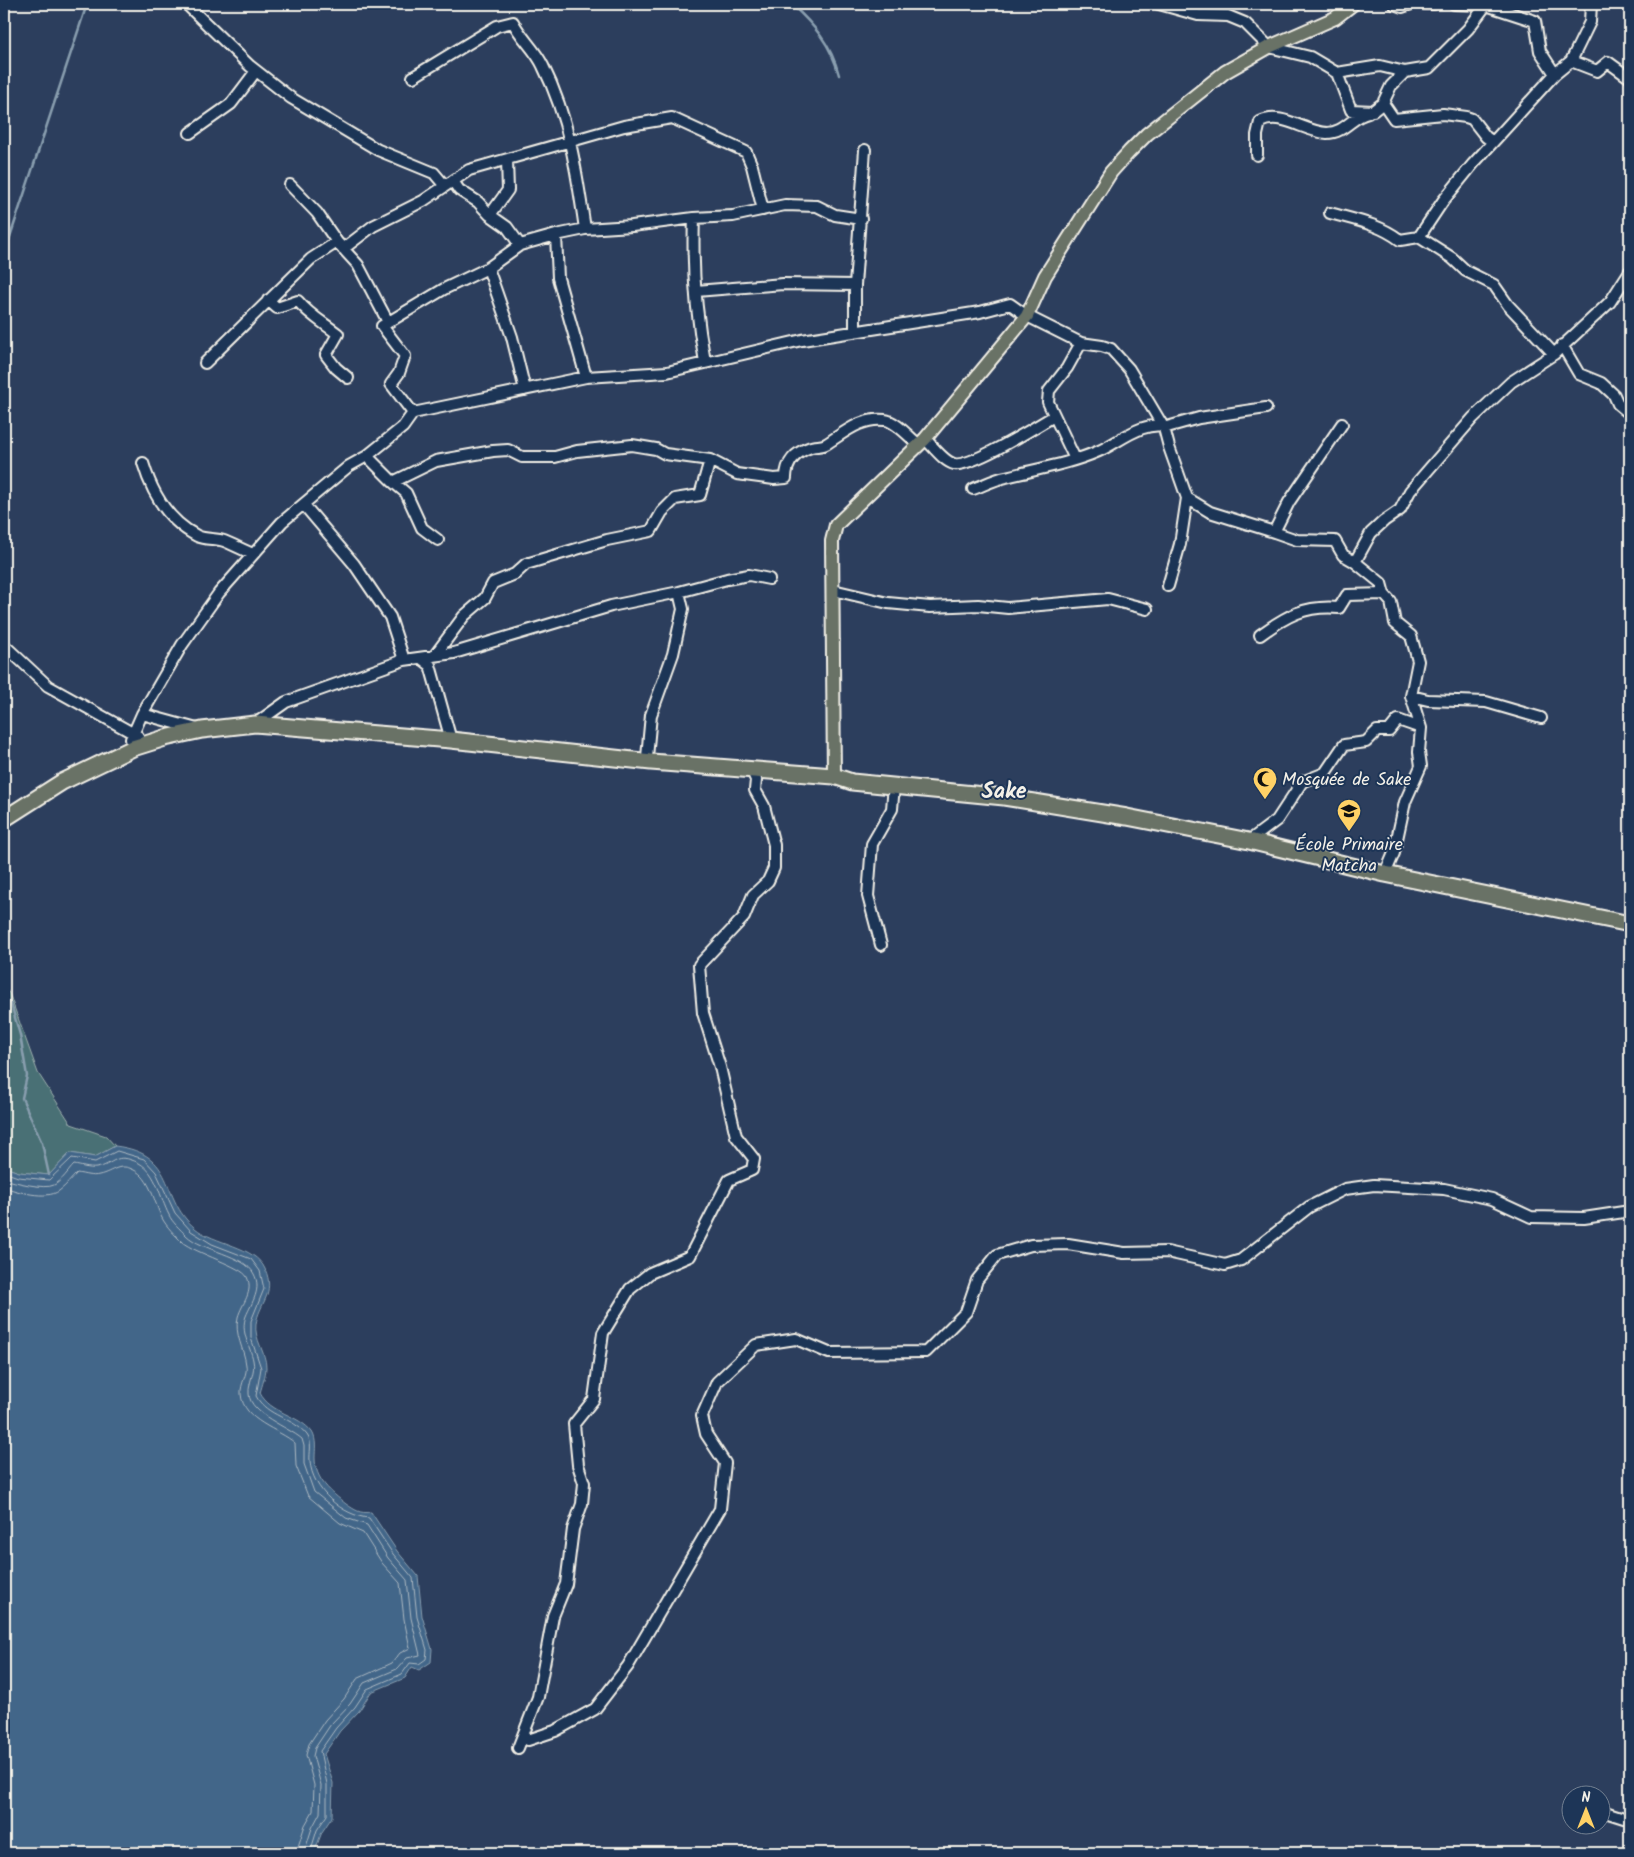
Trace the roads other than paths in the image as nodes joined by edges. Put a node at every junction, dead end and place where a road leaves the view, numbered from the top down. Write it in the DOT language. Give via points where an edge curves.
graph roads {
  1 [pos="186,4"];
  2 [pos="1159,4"];
  3 [pos="1353,4"];
  4 [pos="1394,4"];
  5 [pos="1410,4"];
  6 [pos="1425,4"];
  7 [pos="1434,4"];
  8 [pos="1454,4"];
  9 [pos="1591,4"];
  10 [pos="1486,6"];
  11 [pos="1269,46"];
  12 [pos="1571,61"];
  13 [pos="256,71"];
  14 [pos="1405,72"];
  15 [pos="1336,73"];
  16 [pos="1555,74"];
  17 [pos="413,77"];
  18 [pos="1630,78"];
  19 [pos="1382,103"];
  20 [pos="1374,111"];
  21 [pos="190,133"];
  22 [pos="1493,142"];
  23 [pos="570,143"];
  24 [pos="864,150"];
  25 [pos="1257,155"];
  26 [pos="507,160"];
  27 [pos="449,183"];
  28 [pos="290,185"];
  29 [pos="763,210"];
  30 [pos="1330,213"];
  31 [pos="490,215"];
  32 [pos="694,218"];
  33 [pos="861,219"];
  34 [pos="585,229"];
  35 [pos="556,235"];
  36 [pos="1419,237"];
  37 [pos="340,245"];
  38 [pos="520,245"];
  39 [pos="488,268"];
  40 [pos="1630,271"];
  41 [pos="855,285"];
  42 [pos="696,290"];
  43 [pos="268,300"];
  44 [pos="1027,316"];
  45 [pos="388,322"];
  46 [pos="855,332"];
  47 [pos="1081,343"];
  48 [pos="1562,345"];
  49 [pos="1554,354"];
  50 [pos="706,362"];
  51 [pos="205,363"];
  52 [pos="586,377"];
  53 [pos="348,378"];
  54 [pos="524,390"];
  55 [pos="1266,408"];
  56 [pos="413,413"];
  57 [pos="1630,414"];
  58 [pos="1054,416"];
  59 [pos="1342,424"];
  60 [pos="1161,425"];
  61 [pos="922,442"];
  62 [pos="367,456"];
  63 [pos="1075,459"];
  64 [pos="710,460"];
  65 [pos="143,463"];
  66 [pos="393,482"];
  67 [pos="973,489"];
  68 [pos="1187,498"];
  69 [pos="304,505"];
  70 [pos="1274,532"];
  71 [pos="438,540"];
  72 [pos="253,554"];
  73 [pos="1355,562"];
  74 [pos="769,579"];
  75 [pos="1168,586"];
  76 [pos="833,590"];
  77 [pos="679,592"];
  78 [pos="1384,594"];
  79 [pos="1147,609"];
  80 [pos="1260,635"];
  81 [pos="4,645"];
  82 [pos="436,656"];
  83 [pos="421,658"];
  84 [pos="404,660"];
  85 [pos="1411,696"];
  86 [pos="142,714"];
  87 [pos="1541,718"];
  88 [pos="255,724"];
  89 [pos="1421,728"];
  90 [pos="202,730"];
  91 [pos="451,740"];
  92 [pos="138,741"];
  93 [pos="650,762"];
  94 [pos="752,771"];
  95 [pos="834,776"];
  96 [pos="894,786"];
  97 [pos="4,819"];
  98 [pos="1249,841"];
  99 [pos="1385,874"];
  100 [pos="1630,924"];
  101 [pos="881,946"];
  102 [pos="1630,1211"];
  103 [pos="528,1740"];
  104 [pos="518,1748"];
  105 [pos="1612,1814"];
  106 [pos="1630,1820"];
  1 -- 13 [label="street"];
  2 -- 11 [label="street" via="1198,16 1228,16 1245,23"];
  3 -- 11 [label="main road" via="1335,18"];
  4 -- 5 [label="street" via="1402,7"];
  6 -- 7 [label="street"];
  8 -- 10 [label="street"];
  9 -- 12 [label="street" via="1590,22"];
  10 -- 14 [label="street" via="1429,68"];
  10 -- 16 [label="street" via="1535,21 1540,51"];
  11 -- 15 [label="street" via="1310,57"];
  11 -- 44 [label="main road" via="1225,72 1147,134 1117,165 1045,276"];
  12 -- 16 [label="street"];
  12 -- 18 [label="street" via="1596,71 1608,62"];
  13 -- 21 [label="street" via="231,104"];
  13 -- 27 [label="street" via="291,98 378,150 434,173"];
  14 -- 15 [label="street" via="1380,66"];
  14 -- 19 [label="street" via="1391,86"];
  15 -- 20 [label="street" via="1351,110"];
  16 -- 22 [label="street"];
  17 -- 23 [label="street" via="497,26 513,22 542,64 559,101"];
  19 -- 20 [label="street"];
  19 -- 22 [label="street" via="1394,118 1443,114 1472,119"];
  20 -- 25 [label="street" via="1359,114 1348,127 1329,133 1270,118 1260,122"];
  22 -- 36 [label="street" via="1443,201"];
  23 -- 26 [label="street"];
  23 -- 29 [label="street" via="624,126 672,118 746,152"];
  23 -- 34 [label="street"];
  24 -- 33 [label="street"];
  26 -- 27 [label="street" via="469,170"];
  26 -- 31 [label="street" via="508,190"];
  27 -- 31 [label="street" via="478,202"];
  27 -- 37 [label="street"];
  28 -- 37 [label="street" via="317,213"];
  29 -- 32 [label="street" via="733,216"];
  29 -- 33 [label="street" via="785,205 816,206 834,215"];
  30 -- 36 [label="street" via="1369,223 1400,240"];
  31 -- 38 [label="street" via="507,227"];
  32 -- 34 [label="street"];
  32 -- 42 [label="street"];
  33 -- 41 [label="street"];
  34 -- 35 [label="street"];
  35 -- 38 [label="street"];
  35 -- 52 [label="street" via="558,278"];
  36 -- 49 [label="street" via="1466,271 1494,285 1508,305"];
  37 -- 43 [label="street" via="311,259"];
  37 -- 45 [label="street" via="367,280"];
  38 -- 39 [label="street"];
  39 -- 45 [label="street"];
  39 -- 54 [label="street" via="512,337"];
  40 -- 48 [label="street" via="1610,302"];
  41 -- 42 [label="street" via="783,284"];
  41 -- 46 [label="street"];
  42 -- 50 [label="street" via="698,325"];
  43 -- 51 [label="street"];
  43 -- 53 [label="street" via="276,308 298,301 309,316 319,319 338,334 326,355"];
  44 -- 46 [label="street" via="1010,304 980,312"];
  44 -- 47 [label="street"];
  44 -- 61 [label="main road"];
  45 -- 56 [label="street" via="382,326 405,356 391,384"];
  46 -- 50 [label="street"];
  47 -- 58 [label="street" via="1067,368 1048,391 1048,402"];
  47 -- 60 [label="street" via="1102,346 1120,358 1142,388"];
  48 -- 49 [label="street"];
  48 -- 57 [label="street" via="1579,374 1601,383"];
  49 -- 73 [label="street" via="1510,382 1473,418 1410,491 1400,510 1371,533"];
  50 -- 52 [label="street" via="667,372"];
  52 -- 54 [label="street"];
  54 -- 56 [label="street"];
  55 -- 60 [label="street" via="1199,418 1166,427"];
  56 -- 62 [label="street" via="404,427"];
  58 -- 61 [label="street" via="1004,445 961,464 951,463"];
  58 -- 63 [label="street"];
  59 -- 70 [label="street" via="1288,502"];
  60 -- 63 [label="street" via="1131,434 1100,451"];
  60 -- 68 [label="street" via="1167,433 1168,447"];
  61 -- 64 [label="street" via="888,420 871,420 850,427 823,446 811,447 795,455 789,462 786,478 737,474"];
  61 -- 76 [label="main road" via="836,524 832,541"];
  62 -- 66 [label="street"];
  62 -- 69 [label="street" via="348,466"];
  63 -- 67 [label="street" via="1003,477"];
  64 -- 66 [label="street" via="665,454 632,445 577,451 556,458 522,457 508,450 493,451 436,461"];
  64 -- 82 [label="street" via="700,495 675,499 662,512 651,531 607,540 526,564 516,574 493,583 485,598 464,616"];
  65 -- 72 [label="street" via="166,512 182,526 199,537 223,541"];
  66 -- 71 [label="street" via="406,493 422,528"];
  68 -- 70 [label="street" via="1210,512"];
  68 -- 75 [label="street" via="1180,544"];
  69 -- 72 [label="street" via="282,522"];
  69 -- 84 [label="street" via="354,564 390,617"];
  70 -- 73 [label="street" via="1297,540 1334,540 1343,555"];
  72 -- 86 [label="street" via="219,593 182,645"];
  73 -- 78 [label="street" via="1381,583"];
  74 -- 77 [label="street" via="749,575"];
  76 -- 79 [label="street" via="888,603 930,606 1008,608 1108,599"];
  76 -- 95 [label="main road"];
  77 -- 82 [label="street" via="610,606"];
  77 -- 93 [label="street" via="683,609 673,654 651,715 647,757"];
  78 -- 80 [label="street" via="1347,595 1339,608 1317,606 1282,619"];
  78 -- 85 [label="street" via="1391,602 1395,623 1411,636 1415,648 1418,661"];
  81 -- 92 [label="street" via="48,686"];
  82 -- 83 [label="street"];
  83 -- 84 [label="street"];
  83 -- 91 [label="street" via="430,665"];
  84 -- 88 [label="street" via="286,702"];
  85 -- 87 [label="street" via="1428,700 1486,702"];
  85 -- 89 [label="street"];
  86 -- 90 [label="street"];
  86 -- 92 [label="street"];
  88 -- 90 [label="highway"];
  88 -- 91 [label="highway"];
  89 -- 98 [label="street" via="1398,720 1389,731 1377,731 1366,742 1344,745 1325,773 1302,782 1277,820"];
  89 -- 99 [label="street" via="1421,766 1406,802 1394,853"];
  90 -- 92 [label="highway"];
  91 -- 93 [label="highway"];
  92 -- 97 [label="highway" via="62,782"];
  93 -- 94 [label="highway"];
  94 -- 95 [label="highway"];
  94 -- 104 [label="street" via="756,780 755,790 764,806 774,845 774,868 768,881 753,895 744,916 698,965 703,1013 736,1136 754,1163 752,1170 729,1180 690,1256 650,1273 630,1289 603,1333 594,1399 574,1424 578,1465 584,1483 582,1504 573,1529 566,1584 553,1616 538,1698"];
  95 -- 96 [label="highway" via="852,782"];
  96 -- 98 [label="highway" via="1004,797 1127,816"];
  96 -- 101 [label="street" via="892,809 872,844 871,853 868,896"];
  98 -- 99 [label="highway"];
  99 -- 100 [label="highway"];
  102 -- 103 [label="street" via="1584,1218 1531,1217 1492,1199 1444,1189 1360,1186 1345,1189 1309,1207 1240,1260 1225,1265 1167,1252 1124,1253 1068,1244 1031,1245 997,1255 976,1280 966,1312 926,1352 829,1352 796,1339 756,1345 717,1382 702,1416 706,1434 725,1463 720,1509 628,1666 595,1709 555,1731"];
  105 -- 106 [label="street"];
}
